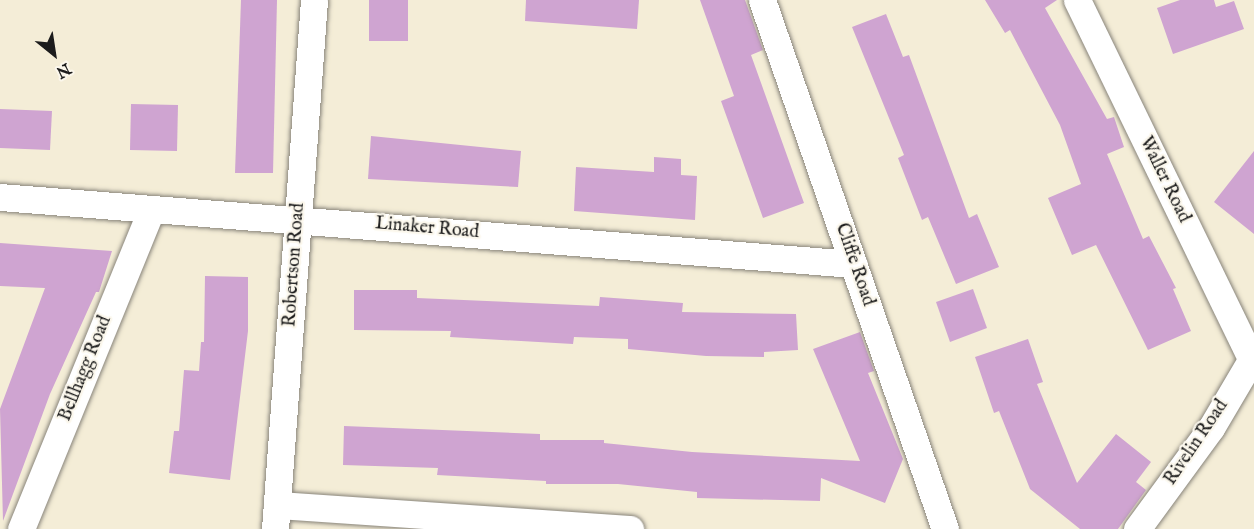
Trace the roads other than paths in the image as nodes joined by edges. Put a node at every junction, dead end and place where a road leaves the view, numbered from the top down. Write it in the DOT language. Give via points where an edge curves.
graph roads {
  1 [pos="314,0"];
  2 [pos="762,0"];
  3 [pos="1077,0"];
  4 [pos="0,197"];
  5 [pos="151,210"];
  6 [pos="299,218"];
  7 [pos="853,264"];
  8 [pos="1253,357"];
  9 [pos="276,517"];
  10 [pos="21,529"];
  11 [pos="630,529"];
  12 [pos="945,529"];
  13 [pos="1137,529"];
  1 -- 6 [label="street, Robertson Road"];
  2 -- 7 [label="street, Cliffe Road"];
  3 -- 8 [label="street, Waller Road"];
  4 -- 5 [label="street, Linaker Road"];
  5 -- 6 [label="street, Linaker Road"];
  5 -- 10 [label="street, Bellhagg Road"];
  6 -- 7 [label="street, Linaker Road"];
  6 -- 9 [label="street, Robertson Road"];
  7 -- 12 [label="street, Cliffe Road"];
  8 -- 13 [label="street, Rivelin Road" via="1211,428"];
  9 -- 11 [label="street"];
}
